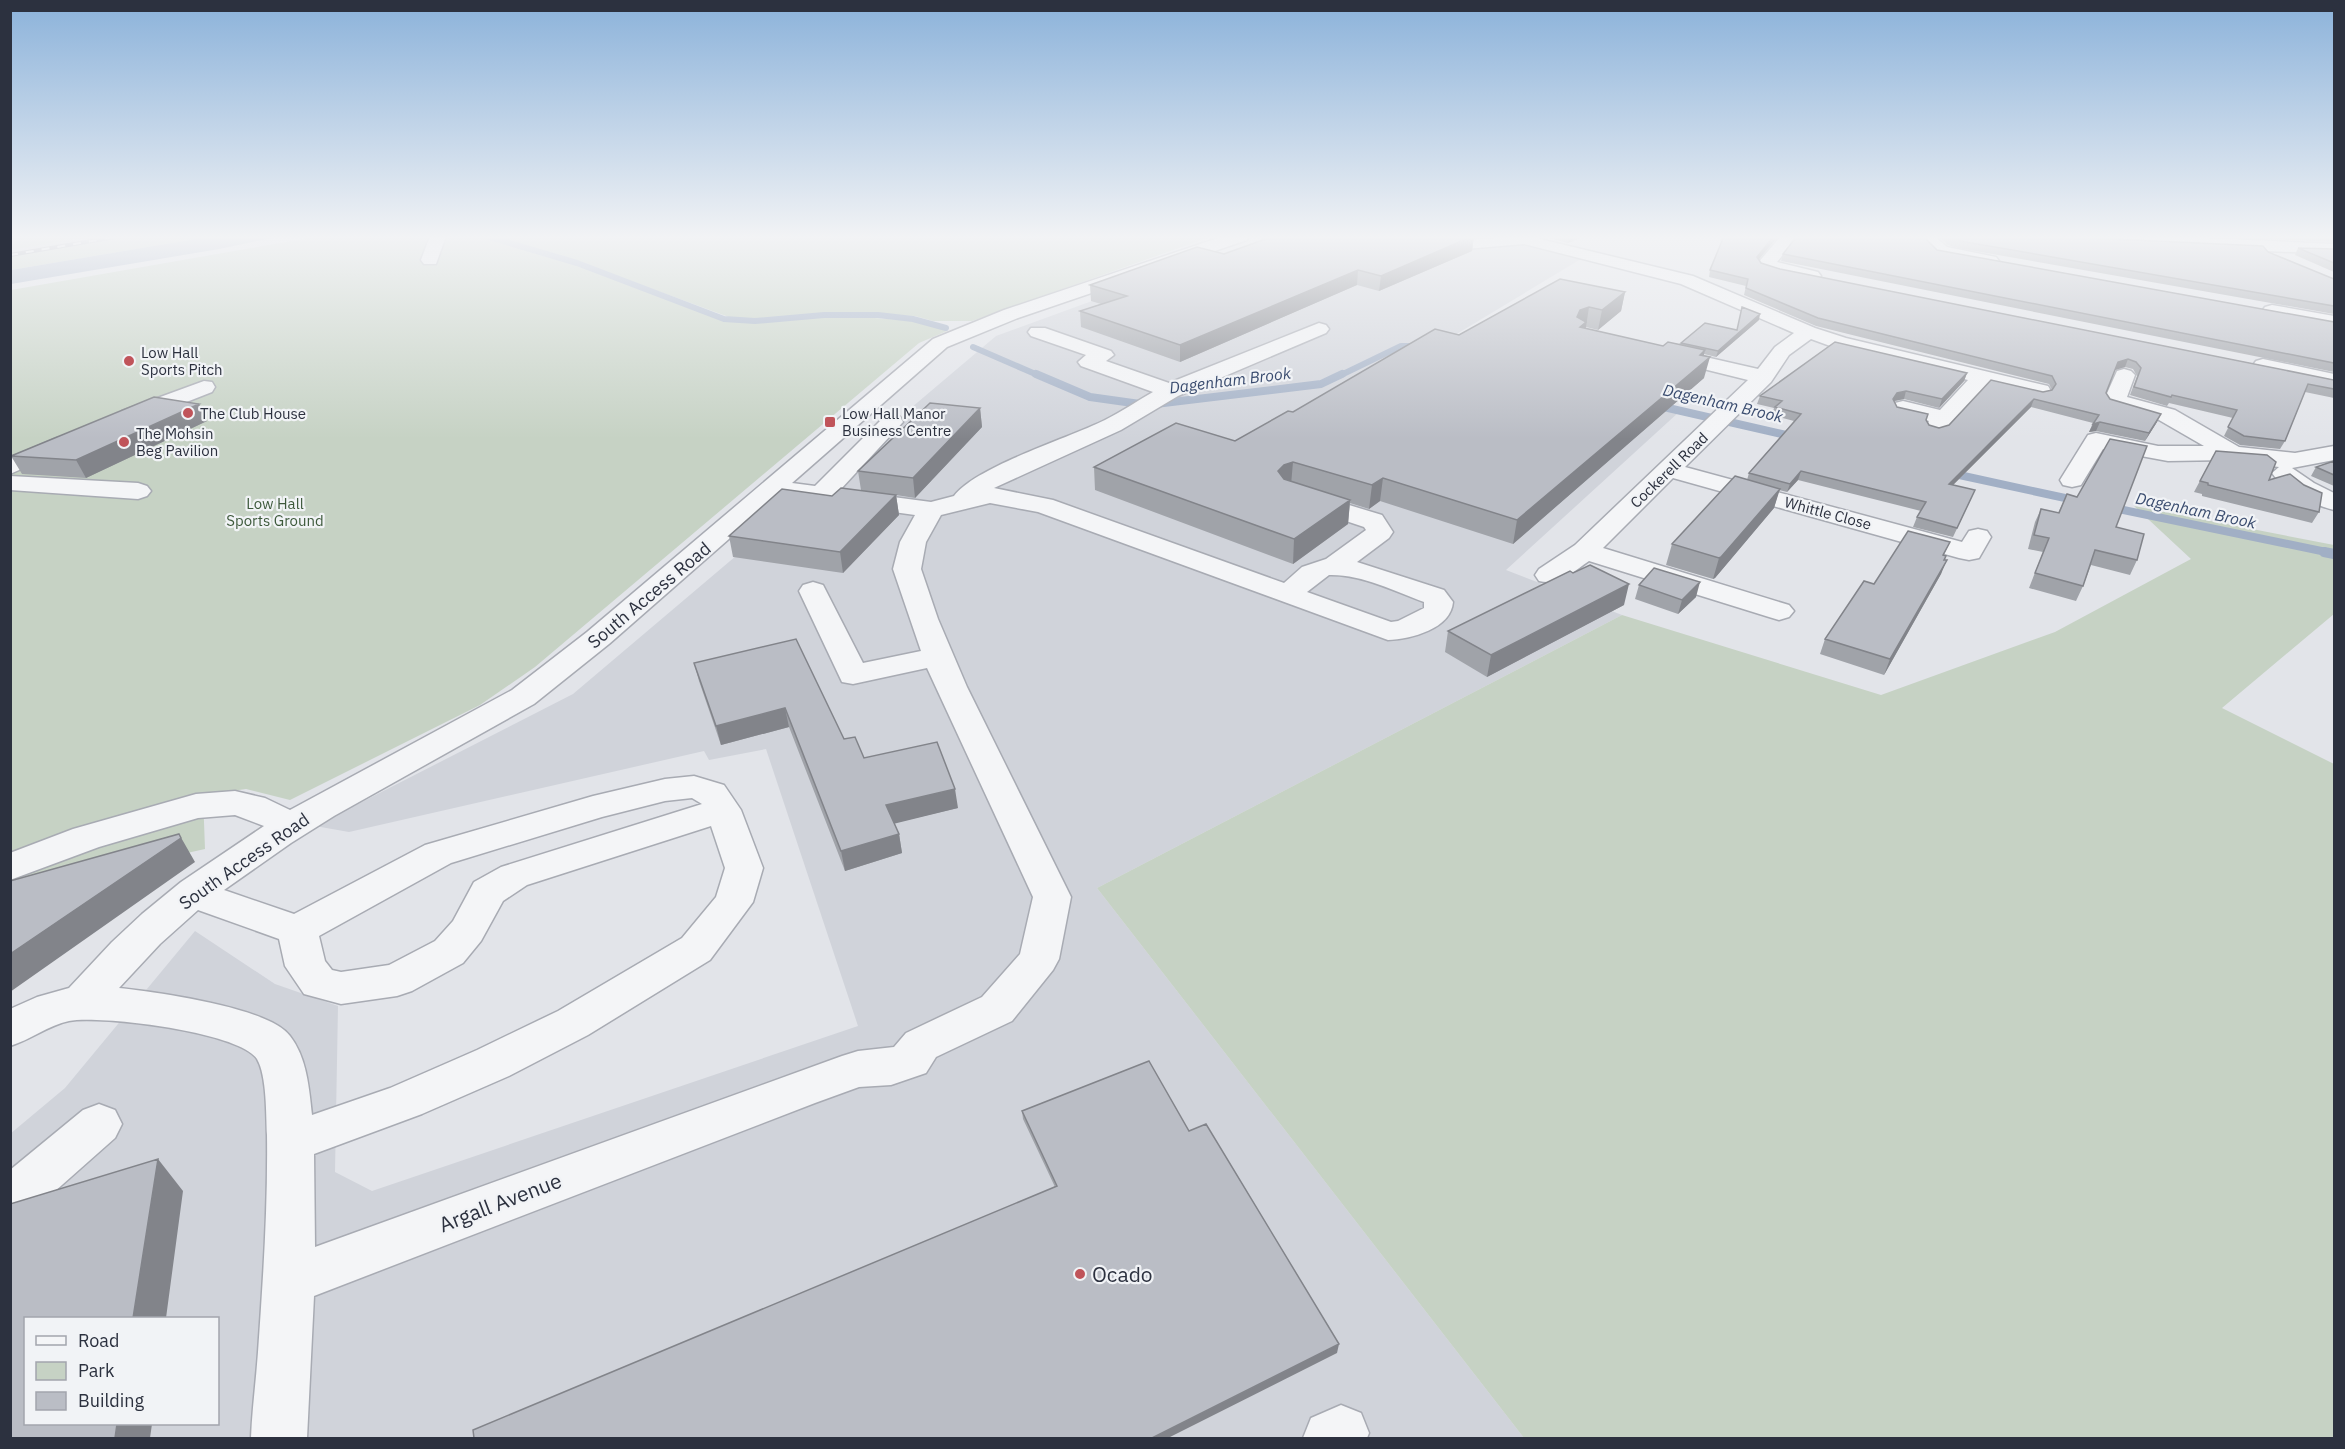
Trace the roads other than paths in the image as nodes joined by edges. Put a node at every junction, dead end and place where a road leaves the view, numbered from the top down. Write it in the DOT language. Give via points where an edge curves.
graph roads {
  1 [pos="1042,304"];
  2 [pos="1742,304"];
  3 [pos="2258,309"];
  4 [pos="2334,322"];
  5 [pos="1319,329"];
  6 [pos="1038,332"];
  7 [pos="1808,332"];
  8 [pos="1652,350"];
  9 [pos="2242,361"];
  10 [pos="2124,375"];
  11 [pos="1763,377"];
  12 [pos="1983,378"];
  13 [pos="2334,380"];
  14 [pos="204,387"];
  15 [pos="1170,391"];
  16 [pos="2040,391"];
  17 [pos="1903,408"];
  18 [pos="892,422"];
  19 [pos="113,423"];
  20 [pos="73,439"];
  21 [pos="2234,453"];
  22 [pos="2334,453"];
  23 [pos="2271,460"];
  24 [pos="10,467"];
  25 [pos="1670,470"];
  26 [pos="2072,480"];
  27 [pos="10,483"];
  28 [pos="774,488"];
  29 [pos="138,491"];
  30 [pos="822,494"];
  31 [pos="1292,495"];
  32 [pos="2334,502"];
  33 [pos="947,506"];
  34 [pos="1978,537"];
  35 [pos="1585,551"];
  36 [pos="1334,566"];
  37 [pos="1549,575"];
  38 [pos="813,591"];
  39 [pos="1288,594"];
  40 [pos="1780,609"];
  41 [pos="938,656"];
  42 [pos="723,810"];
  43 [pos="285,828"];
  44 [pos="10,867"];
  45 [pos="196,893"];
  46 [pos="297,930"];
  47 [pos="81,1003"];
  48 [pos="10,1029"];
  49 [pos="99,1124"];
  50 [pos="290,1143"];
  51 [pos="10,1200"];
  52 [pos="289,1281"];
  53 [pos="279,1438"];
  1 -- 28 [label="street, South Access Road" via="940,344"];
  2 -- 7 [label="street"];
  3 -- 4 [label="street"];
  5 -- 15 [label="street"];
  6 -- 15 [label="street" via="1104,355 1088,362"];
  7 -- 11 [label="street, Cockerell Road" via="1782,351"];
  7 -- 12 [label="street"];
  8 -- 11 [label="street"];
  9 -- 13 [label="street"];
  10 -- 21 [label="street" via="2115,400 2168,415"];
  11 -- 25 [label="street, Cockerell Road"];
  12 -- 16 [label="street"];
  12 -- 17 [label="street" via="1940,423"];
  14 -- 19 [label="street"];
  15 -- 33 [label="street" via="1113,425 1000,475"];
  18 -- 30 [label="street"];
  20 -- 24 [label="street"];
  21 -- 23 [label="street"];
  21 -- 26 [label="street" via="2178,455 2096,440"];
  22 -- 23 [label="street" via="2301,461"];
  23 -- 32 [label="street" via="2288,477"];
  25 -- 34 [label="street, Whittle Close" via="1969,552"];
  25 -- 35 [label="street, Cockerell Road"];
  27 -- 29 [label="street"];
  28 -- 30 [label="street"];
  28 -- 43 [label="street, South Access Road" via="523,697"];
  30 -- 33 [label="street"];
  31 -- 36 [label="street" via="1373,521 1378,526 1380,532"];
  33 -- 39 [label="street" via="990,495 1044,505"];
  33 -- 41 [label="street, Argall Avenue" via="913,542 907,569"];
  35 -- 37 [label="street, Cockerell Road"];
  35 -- 40 [label="street"];
  36 -- 39 [label="street" via="1321,568"];
  36 -- 39 [label="street" via="1355,569 1434,596 1439,602 1438,612 1404,630 1388,631"];
  38 -- 41 [label="street" via="853,675"];
  41 -- 52 [label="street, Argall Avenue" via="1052,897 1039,959 998,1008 921,1045 910,1060 891,1067 858,1069"];
  42 -- 46 [label="street" via="712,793 694,787 593,808 438,854"];
  42 -- 46 [label="street" via="514,876 488,892 467,931 449,952 397,980 341,988 319,983 306,966"];
  42 -- 50 [label="street" via="744,868 734,902 696,949 573,1023 493,1063 406,1101"];
  43 -- 44 [label="street" via="277,818 252,806 196,806 86,838"];
  43 -- 45 [label="street, South Access Road"];
  45 -- 46 [label="street"];
  45 -- 47 [label="street, South Access Road" via="134,944"];
  47 -- 48 [label="street" via="53,1008"];
  47 -- 50 [label="street" via="122,1004 256,1033 276,1049 289,1092"];
  49 -- 51 [label="street"];
  50 -- 52 [label="street"];
  52 -- 53 [label="street"];
}
